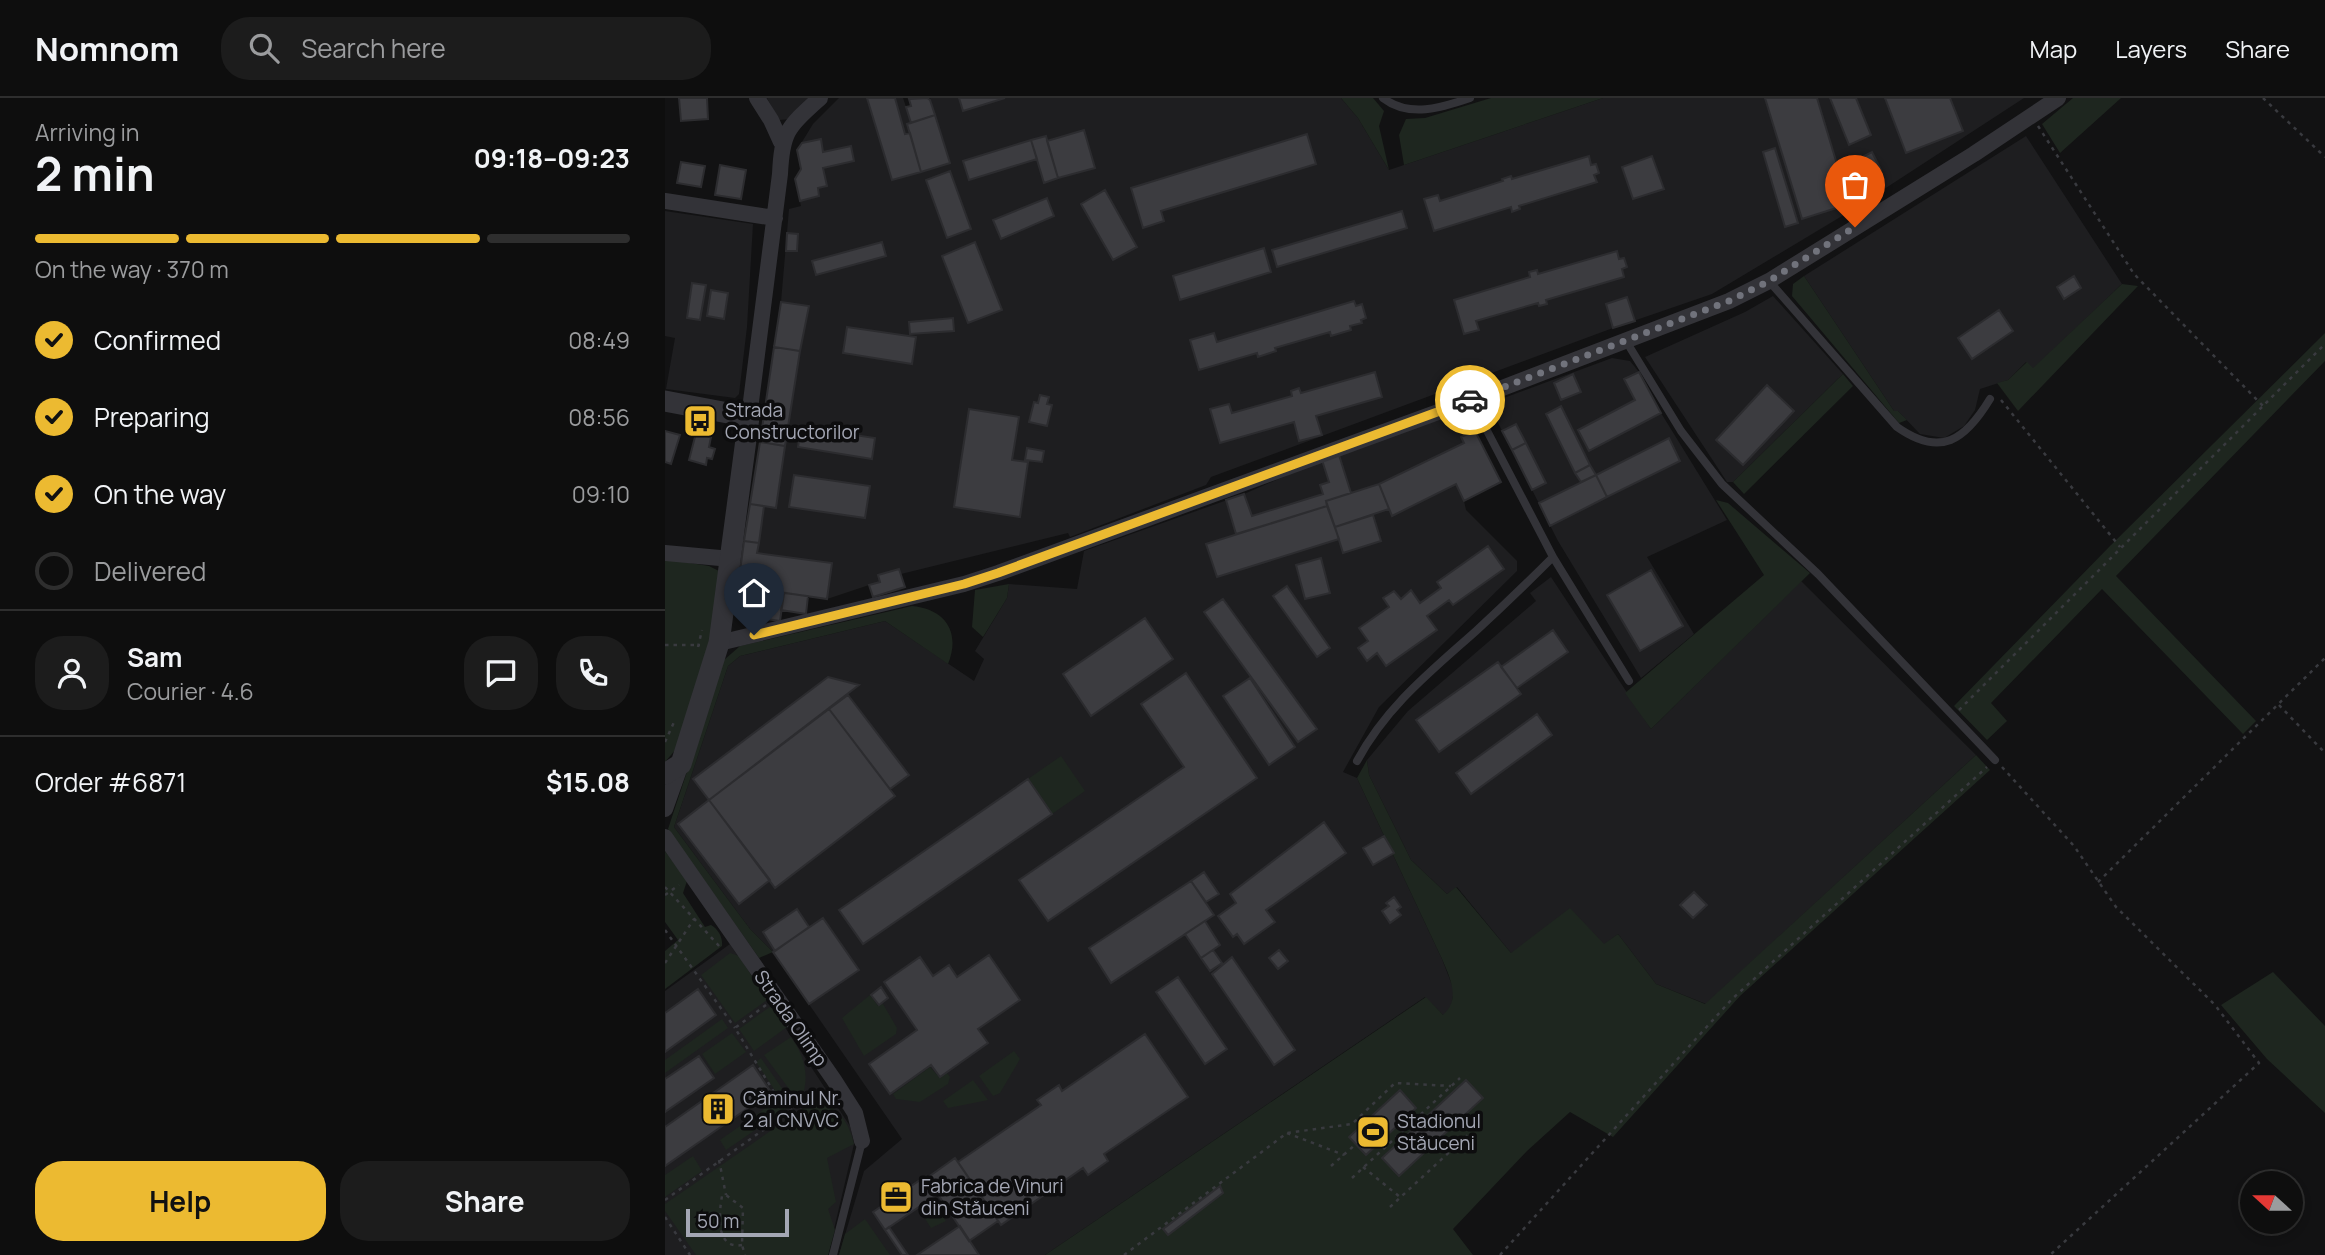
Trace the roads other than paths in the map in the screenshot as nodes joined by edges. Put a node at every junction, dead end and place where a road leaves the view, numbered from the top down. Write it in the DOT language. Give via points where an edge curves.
graph roads {
  1 [pos="757,98"];
  2 [pos="1383,98"];
  3 [pos="1470,98"];
  4 [pos="2058,98"];
  5 [pos="813,101"];
  6 [pos="781,142"];
  7 [pos="665,201"];
  8 [pos="775,218"];
  9 [pos="1769,281"];
  10 [pos="1626,341"];
  11 [pos="1990,399"];
  12 [pos="1471,400"];
  13 [pos="665,401"];
  14 [pos="749,417"];
  15 [pos="665,553"];
  16 [pos="1553,557"];
  17 [pos="731,559"];
  18 [pos="709,644"];
  19 [pos="1629,681"];
  20 [pos="1995,760"];
  21 [pos="1357,761"];
  22 [pos="673,769"];
  23 [pos="665,809"];
  24 [pos="665,837"];
  25 [pos="862,1141"];
  26 [pos="832,1255"];
  1 -- 6 [label="street"];
  2 -- 3 [label="lane" via="1401,110 1426,110"];
  4 -- 9 [label="street"];
  5 -- 6 [label="street"];
  6 -- 8 [label="street"];
  7 -- 8 [label="street"];
  8 -- 14 [label="street"];
  9 -- 10 [label="street"];
  9 -- 11 [label="lane" via="1896,428 1909,436 1941,444 1956,440"];
  10 -- 12 [label="street"];
  10 -- 20 [label="lane" via="1681,432 1722,484 1818,574"];
  12 -- 16 [label="lane"];
  12 -- 18 [label="street" via="964,584"];
  13 -- 14 [label="street"];
  14 -- 17 [label="street"];
  15 -- 17 [label="street"];
  16 -- 19 [label="lane"];
  16 -- 21 [label="lane" via="1400,700"];
  17 -- 18 [label="street"];
  18 -- 22 [label="street"];
  22 -- 23 [label="street"];
  24 -- 25 [label="street, Strada Olimp" via="834,1080 855,1113"];
  25 -- 26 [label="lane, Strada Olimp"];
}
